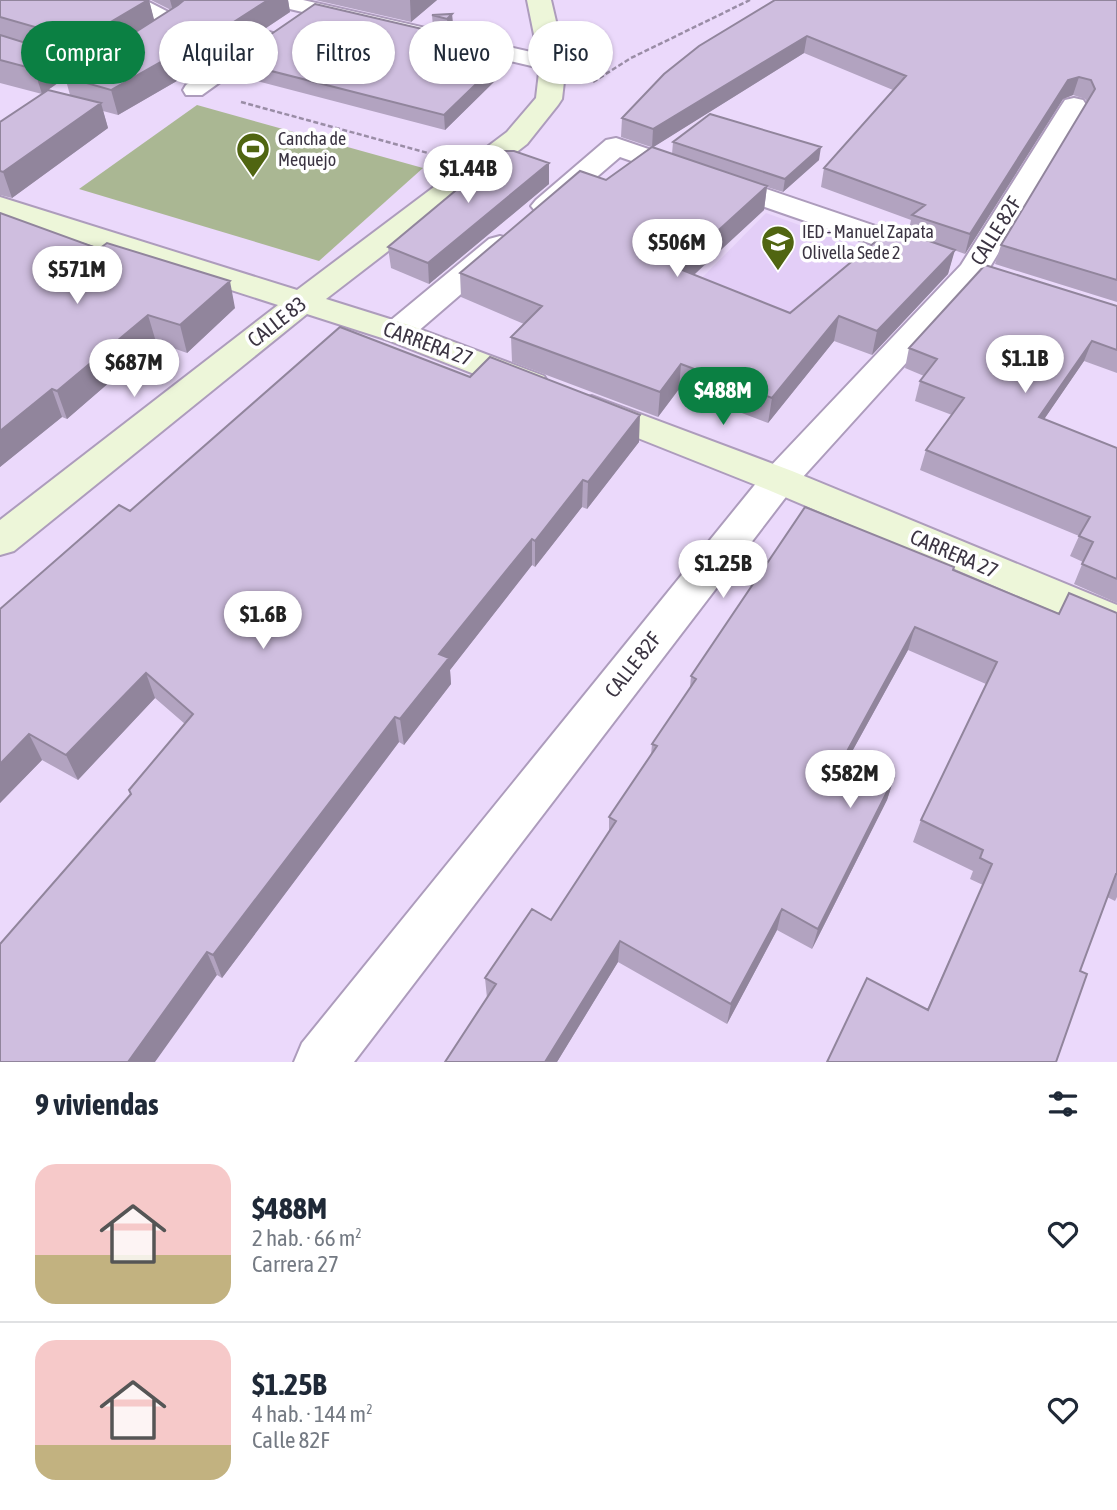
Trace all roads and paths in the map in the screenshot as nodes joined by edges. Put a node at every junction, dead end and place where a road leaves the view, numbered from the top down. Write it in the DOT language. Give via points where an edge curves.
graph roads {
  1 [pos="129,0"];
  2 [pos="276,0"];
  3 [pos="539,0"];
  4 [pos="750,0"];
  5 [pos="192,8"];
  6 [pos="312,9"];
  7 [pos="171,21"];
  8 [pos="177,21"];
  9 [pos="544,21"];
  10 [pos="159,32"];
  11 [pos="153,36"];
  12 [pos="0,47"];
  13 [pos="21,54"];
  14 [pos="528,58"];
  15 [pos="77,84"];
  16 [pos="551,84"];
  17 [pos="194,90"];
  18 [pos="67,91"];
  19 [pos="549,99"];
  20 [pos="1074,106"];
  21 [pos="480,167"];
  22 [pos="0,206"];
  23 [pos="986,274"];
  24 [pos="303,301"];
  25 [pos="397,332"];
  26 [pos="779,480"];
  27 [pos="0,541"];
  28 [pos="1117,622"];
  29 [pos="321,1062"];
  1 -- 7 [label="lane"];
  2 -- 6 [label="lane"];
  3 -- 9 [label="street"];
  4 -- 19 [label="path" via="631,58 587,85"];
  5 -- 8 [label="lane"];
  6 -- 14 [label="lane"];
  6 -- 17 [label="lane"];
  10 -- 11 [label="lane"];
  12 -- 13 [label="lane"];
  15 -- 18 [label="street"];
  16 -- 19 [label="street"];
  17 -- 21 [label="path"];
  19 -- 21 [label="street, CALLE 83" via="517,138"];
  20 -- 23 [label="street, CALLE 82F"];
  21 -- 24 [label="street, CALLE 83"];
  22 -- 24 [label="street, CARRERA 27"];
  23 -- 25 [label="street" via="616,146"];
  23 -- 26 [label="street, CALLE 82F"];
  24 -- 25 [label="street, CARRERA 27"];
  24 -- 27 [label="street, CALLE 83"];
  25 -- 26 [label="street, CARRERA 27"];
  26 -- 28 [label="street, CARRERA 27"];
  26 -- 29 [label="street, CALLE 82F"];
}
